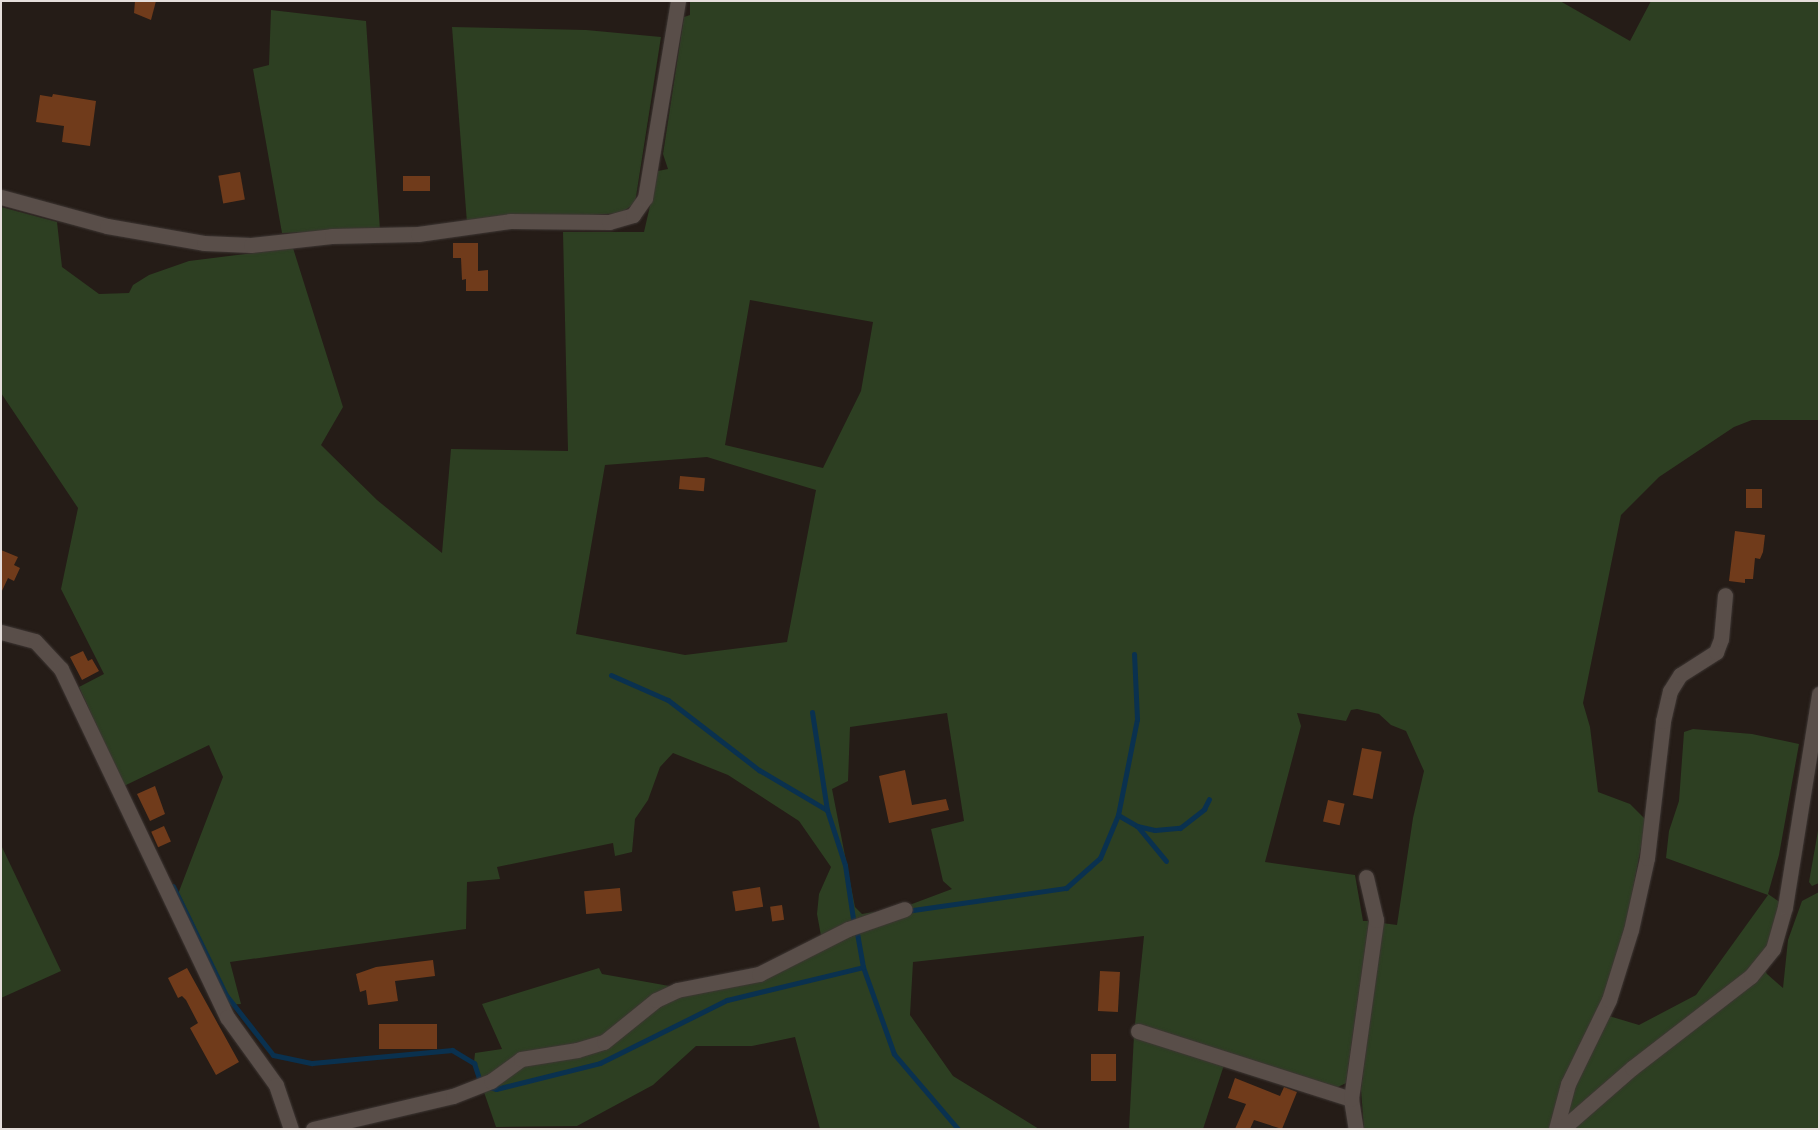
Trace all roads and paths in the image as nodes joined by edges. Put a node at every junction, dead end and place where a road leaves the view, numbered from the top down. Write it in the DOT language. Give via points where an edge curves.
graph roads {
  1 [pos="678,1"];
  2 [pos="1,197"];
  3 [pos="1725,595"];
  4 [pos="1,632"];
  5 [pos="1819,694"];
  6 [pos="1366,877"];
  7 [pos="905,909"];
  8 [pos="1138,1031"];
  9 [pos="1351,1098"];
  10 [pos="291,1129"];
  11 [pos="312,1129"];
  12 [pos="1356,1129"];
  13 [pos="1556,1129"];
  14 [pos="1562,1129"];
  1 -- 2 [label="street" via="645,198 633,214 609,222 510,221 418,234 332,236 251,245 204,243 107,226"];
  3 -- 13 [label="street" via="1721,639 1716,652 1680,675 1670,691 1663,721 1647,858 1631,930 1609,1000 1568,1084"];
  4 -- 10 [label="street" via="35,641 61,669 227,1017 276,1085"];
  5 -- 14 [label="street" via="1785,907 1774,949 1751,976 1632,1068"];
  6 -- 9 [label="street" via="1376,920"];
  7 -- 11 [label="street" via="855,927 759,974 677,990 656,1000 604,1042 521,1059 474,1089"];
  8 -- 9 [label="street"];
  9 -- 12 [label="street"];
}
